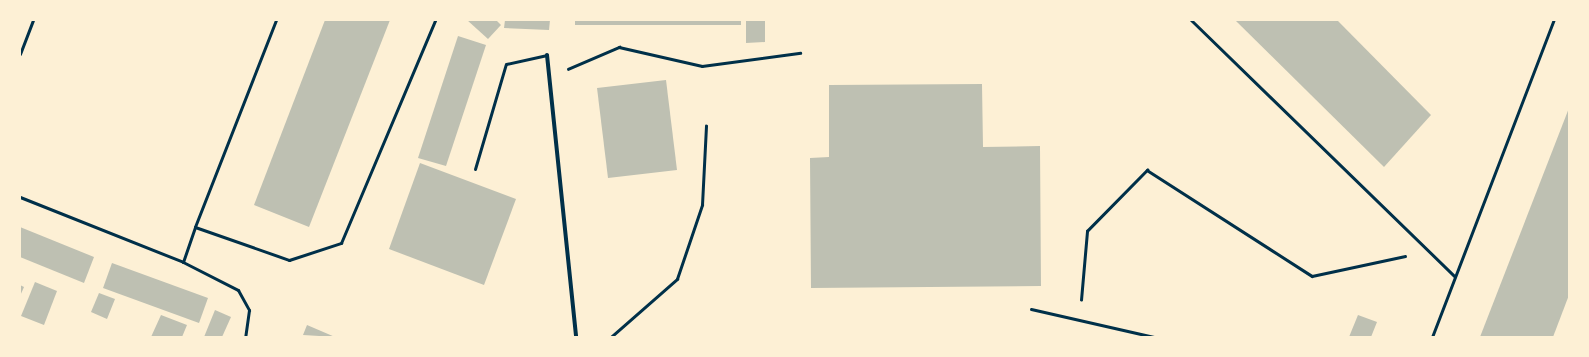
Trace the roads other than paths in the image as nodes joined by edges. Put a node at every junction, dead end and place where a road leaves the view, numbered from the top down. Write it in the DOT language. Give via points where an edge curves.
graph roads {
  1 [pos="33,20"];
  2 [pos="276,20"];
  3 [pos="435,20"];
  4 [pos="1191,20"];
  5 [pos="1554,20"];
  6 [pos="20,54"];
  7 [pos="547,55"];
  8 [pos="475,169"];
  9 [pos="20,197"];
  10 [pos="195,227"];
  11 [pos="183,262"];
  12 [pos="1455,278"];
  13 [pos="1031,309"];
  14 [pos="245,337"];
  15 [pos="576,337"];
  16 [pos="1154,337"];
  17 [pos="1432,337"];
  1 -- 6 [label="lane"];
  2 -- 10 [label="lane"];
  3 -- 10 [label="lane" via="341,243 289,260"];
  4 -- 12 [label="lane"];
  5 -- 12 [label="lane"];
  7 -- 8 [label="lane" via="506,64"];
  7 -- 15 [label="street"];
  9 -- 11 [label="lane"];
  10 -- 11 [label="lane"];
  11 -- 14 [label="lane" via="238,290 249,310"];
  12 -- 17 [label="lane"];
  13 -- 16 [label="lane"];
}
